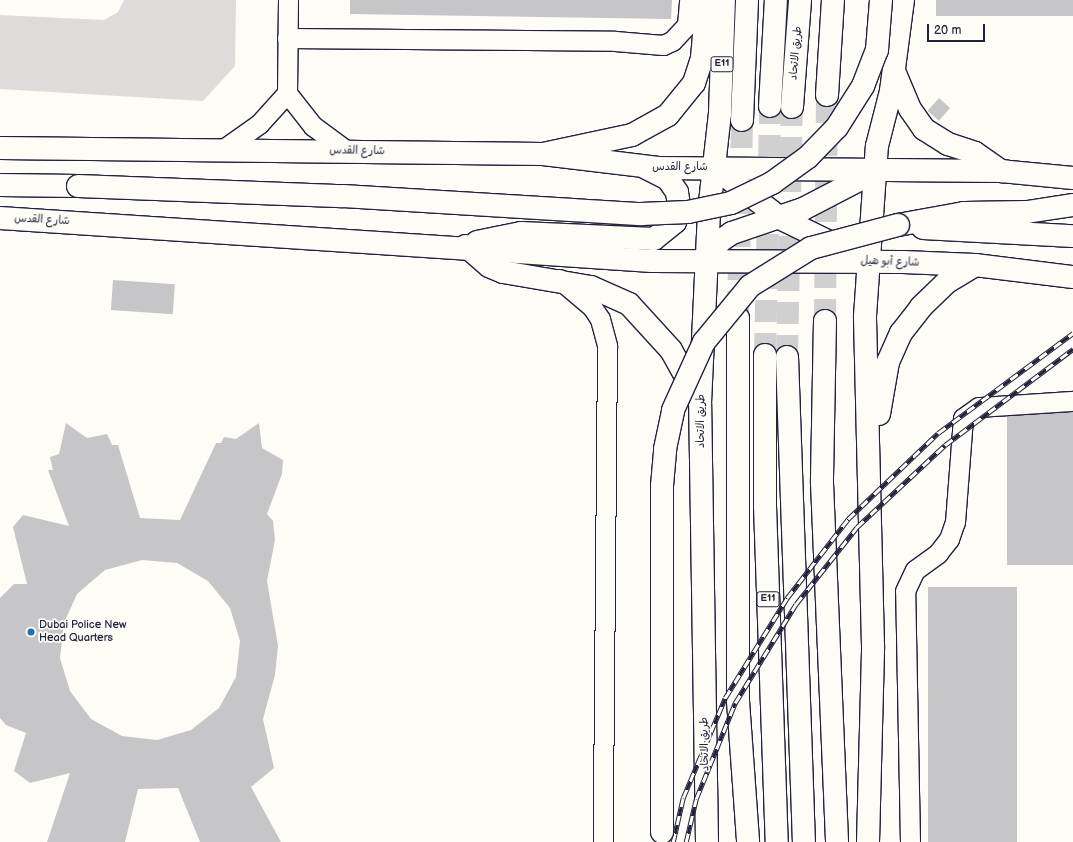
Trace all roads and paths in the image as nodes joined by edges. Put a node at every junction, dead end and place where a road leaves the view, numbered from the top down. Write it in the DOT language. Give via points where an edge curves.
graph roads {
  1 [pos="288,0"];
  2 [pos="689,0"];
  3 [pos="707,0"];
  4 [pos="724,0"];
  5 [pos="747,0"];
  6 [pos="776,0"];
  7 [pos="800,0"];
  8 [pos="833,0"];
  9 [pos="881,0"];
  10 [pos="903,0"];
  11 [pos="287,38"];
  12 [pos="894,71"];
  13 [pos="287,93"];
  14 [pos="827,95"];
  15 [pos="770,106"];
  16 [pos="792,107"];
  17 [pos="742,120"];
  18 [pos="0,148"];
  19 [pos="225,148"];
  20 [pos="347,151"];
  21 [pos="543,154"];
  22 [pos="639,166"];
  23 [pos="714,167"];
  24 [pos="876,171"];
  25 [pos="1001,171"];
  26 [pos="1067,173"];
  27 [pos="0,185"];
  28 [pos="1073,205"];
  29 [pos="0,218"];
  30 [pos="780,218"];
  31 [pos="898,225"];
  32 [pos="1073,236"];
  33 [pos="466,246"];
  34 [pos="868,261"];
  35 [pos="706,263"];
  36 [pos="975,265"];
  37 [pos="1073,277"];
  38 [pos="559,279"];
  39 [pos="738,318"];
  40 [pos="825,321"];
  41 [pos="765,355"];
  42 [pos="787,357"];
  43 [pos="1073,402"];
  44 [pos="700,403"];
  45 [pos="872,506"];
  46 [pos="663,837"];
  47 [pos="603,842"];
  48 [pos="707,842"];
  49 [pos="748,842"];
  50 [pos="777,842"];
  51 [pos="804,842"];
  52 [pos="837,842"];
  53 [pos="868,842"];
  54 [pos="910,842"];
  1 -- 11 [label="street"];
  2 -- 11 [label="street" via="687,25 672,41 663,45 615,41"];
  3 -- 21 [label="main road" via="702,58 694,83 668,115 632,135"];
  4 -- 23 [label="main road, طريق الاتحاد / E11" via="720,113"];
  5 -- 17 [label="main road"];
  6 -- 15 [label="main road, طريق الاتحاد"];
  7 -- 16 [label="main road, طريق الاتحاد"];
  8 -- 14 [label="main road"];
  9 -- 27 [label="main road, bridge" via="877,50 863,86 837,127 808,156 772,183 731,203 688,212 641,214 343,196"];
  10 -- 12 [label="main road"];
  11 -- 13 [label="street"];
  12 -- 24 [label="main road" via="877,146"];
  12 -- 25 [label="main road" via="910,109 924,129 948,144 976,153"];
  13 -- 19 [label="street" via="259,124"];
  13 -- 20 [label="street" via="313,126"];
  18 -- 19 [label="main road, شارع القدس"];
  19 -- 20 [label="main road, شارع القدس"];
  20 -- 21 [label="main road, شارع القدس"];
  21 -- 22 [label="main road, شارع القدس"];
  22 -- 23 [label="main road, شارع القدس"];
  22 -- 33 [label="main road" via="657,172 668,180 677,192 679,205 675,222 654,239 522,233 494,236"];
  23 -- 24 [label="main road"];
  23 -- 30 [label="main road"];
  23 -- 35 [label="main road, طريق الاتحاد / E11"];
  24 -- 25 [label="main road"];
  24 -- 30 [label="main road"];
  24 -- 34 [label="main road"];
  25 -- 26 [label="main road"];
  28 -- 31 [label="main road" via="1027,212 964,213"];
  29 -- 33 [label="main road, شارع القدس"];
  30 -- 34 [label="main road"];
  30 -- 35 [label="main road" via="725,237"];
  31 -- 32 [label="main road"];
  31 -- 46 [label="main road, bridge" via="811,248 750,286 726,312 704,342 673,410 664,449 662,486"];
  33 -- 35 [label="main road, شارع القدس"];
  33 -- 38 [label="main road" via="489,266 503,272"];
  34 -- 35 [label="main road, شارع أبو هيل"];
  34 -- 36 [label="main road, شارع أبو هيل"];
  34 -- 45 [label="main road" via="865,316"];
  35 -- 44 [label="main road, طريق الاتحاد / E11"];
  36 -- 37 [label="main road, شارع أبو هيل"];
  36 -- 45 [label="main road" via="947,282 921,306 901,333 888,362 881,394"];
  38 -- 44 [label="main road" via="611,294 645,318 671,350"];
  38 -- 47 [label="street" via="592,307 600,319 607,346"];
  39 -- 49 [label="main road" via="738,701"];
  40 -- 52 [label="main road" via="822,483 829,721"];
  41 -- 50 [label="main road, E11" via="765,506"];
  42 -- 51 [label="main road, E11" via="789,495"];
  43 -- 54 [label="street" via="979,407 963,418 955,522 949,539 938,553 915,570 905,591"];
  44 -- 48 [label="main road, طريق الاتحاد / E11"];
  45 -- 53 [label="main road" via="873,646"];
}
